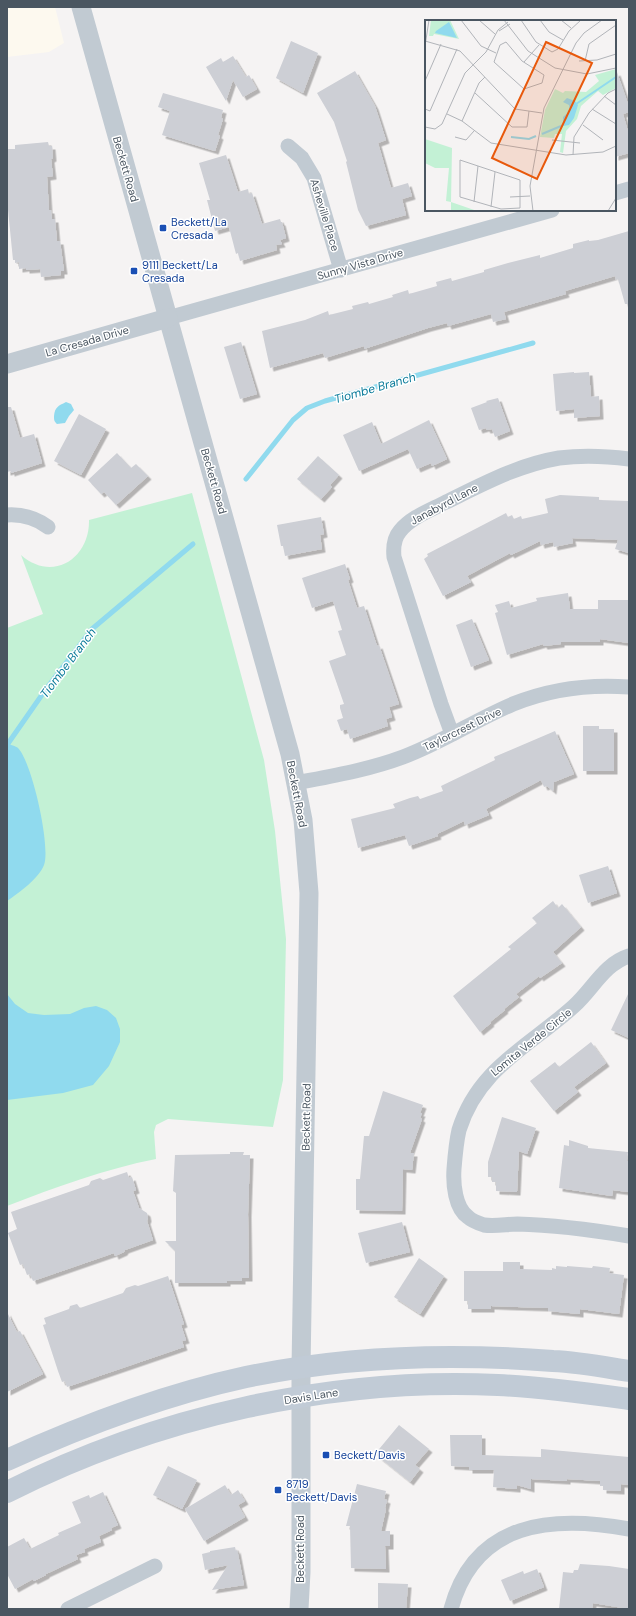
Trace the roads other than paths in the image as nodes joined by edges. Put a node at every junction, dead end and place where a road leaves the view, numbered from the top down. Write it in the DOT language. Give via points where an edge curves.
graph roads {
  1 [pos="81,7"];
  2 [pos="288,146"];
  3 [pos="629,189"];
  4 [pos="616,192"];
  5 [pos="548,211"];
  6 [pos="341,270"];
  7 [pos="168,318"];
  8 [pos="7,364"];
  9 [pos="629,460"];
  10 [pos="7,515"];
  11 [pos="48,527"];
  12 [pos="629,687"];
  13 [pos="452,734"];
  14 [pos="296,783"];
  15 [pos="629,956"];
  16 [pos="629,1236"];
  17 [pos="301,1368"];
  18 [pos="629,1371"];
  19 [pos="302,1397"];
  20 [pos="629,1399"];
  21 [pos="7,1460"];
  22 [pos="7,1492"];
  23 [pos="629,1529"];
  24 [pos="155,1566"];
  25 [pos="76,1607"];
  26 [pos="299,1609"];
  27 [pos="451,1609"];
  1 -- 7 [label="street, Beckett Road"];
  2 -- 6 [label="street, Asheville Place" via="302,158 314,178"];
  3 -- 4 [label="street"];
  5 -- 6 [label="street, Sunny Vista Drive"];
  6 -- 7 [label="street, Sunny Vista Drive"];
  7 -- 8 [label="street, La Cresada Drive"];
  7 -- 14 [label="street, Beckett Road"];
  9 -- 13 [label="street, Janabyrd Lane" via="583,456 560,458 524,467 494,478 427,512 405,526 397,535 394,556"];
  10 -- 11 [label="street" via="28,516"];
  12 -- 13 [label="street, Taylorcrest Drive" via="590,686 556,691 512,704"];
  13 -- 14 [label="street, Taylorcrest Drive" via="386,763"];
  14 -- 17 [label="street, Beckett Road" via="305,840 309,893"];
  15 -- 16 [label="street, Lomita Verde Circle" via="609,966 576,1005 509,1057 482,1084 459,1131 454,1183 462,1212 479,1223 518,1224"];
  17 -- 18 [label="main road" via="394,1358 472,1358 553,1361"];
  17 -- 19 [label="street, Beckett Road"];
  17 -- 21 [label="main road" via="246,1377 167,1398 100,1420"];
  19 -- 20 [label="main road, Davis Lane" via="358,1389 426,1385 497,1385 566,1390"];
  19 -- 22 [label="main road, Davis Lane" via="183,1424 125,1442 69,1463"];
  19 -- 26 [label="street, Beckett Road"];
  23 -- 27 [label="street" via="553,1523 519,1530 487,1549 472,1563 454,1596"];
  24 -- 25 [label="street"];
}
